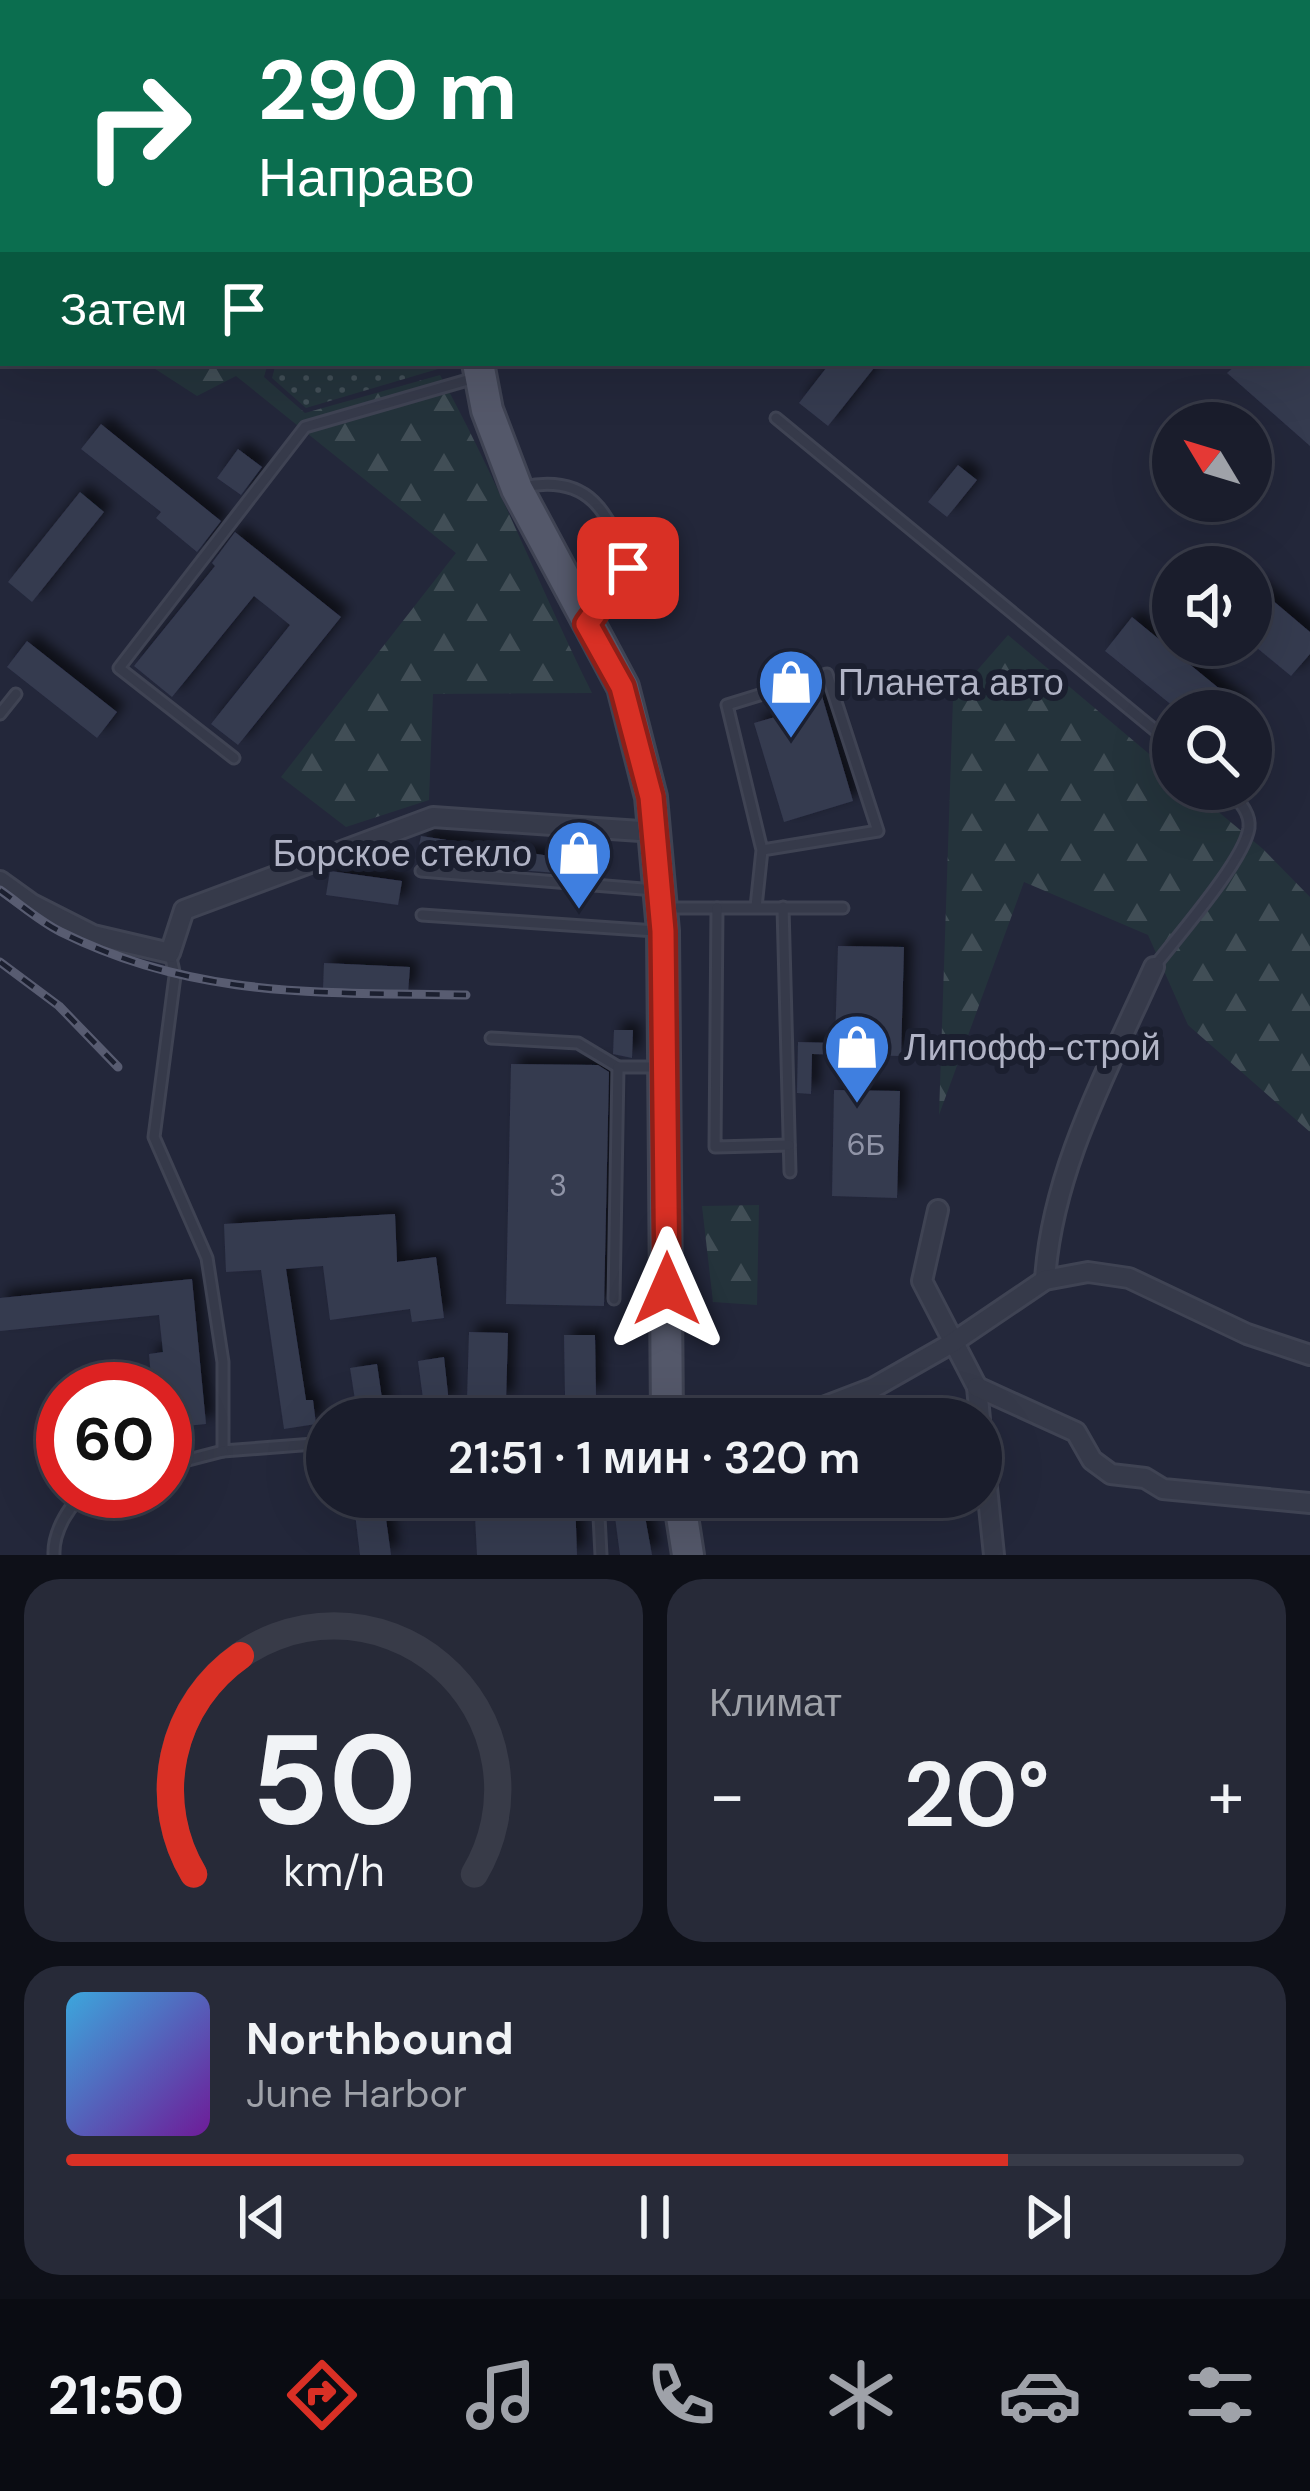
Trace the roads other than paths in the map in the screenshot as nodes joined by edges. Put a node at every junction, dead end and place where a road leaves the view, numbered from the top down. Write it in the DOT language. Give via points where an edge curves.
graph roads {
  1 [pos="480,369"];
  2 [pos="776,418"];
  3 [pos="517,489"];
  4 [pos="587,624"];
  5 [pos="16,694"];
  6 [pos="0,714"];
  7 [pos="1152,728"];
  8 [pos="234,758"];
  9 [pos="1245,810"];
  10 [pos="656,832"];
  11 [pos="762,850"];
  12 [pos="422,871"];
  13 [pos="0,881"];
  14 [pos="756,907"];
  15 [pos="718,908"];
  16 [pos="783,908"];
  17 [pos="843,908"];
  18 [pos="661,910"];
  19 [pos="422,915"];
  20 [pos="170,953"];
  21 [pos="1154,968"];
  22 [pos="491,1038"];
  23 [pos="666,1066"];
  24 [pos="618,1067"];
  25 [pos="789,1145"];
  26 [pos="790,1172"];
  27 [pos="938,1210"];
  28 [pos="1045,1280"];
  29 [pos="614,1299"];
  30 [pos="952,1343"];
  31 [pos="1310,1355"];
  32 [pos="976,1387"];
  33 [pos="664,1398"];
  34 [pos="848,1398"];
  35 [pos="977,1398"];
  36 [pos="306,1445"];
  37 [pos="223,1451"];
  38 [pos="192,1459"];
  39 [pos="1310,1503"];
  40 [pos="65,1518"];
  41 [pos="599,1518"];
  42 [pos="682,1518"];
  43 [pos="990,1518"];
  44 [pos="54,1555"];
  45 [pos="601,1555"];
  46 [pos="688,1555"];
  47 [pos="994,1555"];
  1 -- 3 [label="main road"];
  1 -- 8 [label="lane" via="305,427 119,668"];
  2 -- 7 [label="lane"];
  3 -- 4 [label="main road"];
  3 -- 4 [label="lane" via="549,482 593,497 615,529 628,568"];
  4 -- 10 [label="main road" via="622,687"];
  5 -- 6 [label="lane"];
  9 -- 21 [label="lane" via="1250,826 1232,865"];
  10 -- 18 [label="main road"];
  10 -- 20 [label="street" via="433,817 184,910"];
  11 -- 11 [label="lane" via="727,705 827,674 878,830"];
  11 -- 14 [label="lane"];
  12 -- 18 [label="lane"];
  13 -- 20 [label="street" via="93,935"];
  14 -- 15 [label="lane"];
  14 -- 16 [label="lane"];
  15 -- 18 [label="lane"];
  15 -- 25 [label="lane" via="715,1147"];
  16 -- 17 [label="lane"];
  16 -- 25 [label="lane"];
  18 -- 19 [label="lane"];
  18 -- 23 [label="main road"];
  20 -- 37 [label="lane" via="175,976 154,1137 206,1258 223,1362"];
  21 -- 28 [label="street" via="1072,1150"];
  22 -- 24 [label="lane" via="578,1043"];
  23 -- 24 [label="lane"];
  23 -- 33 [label="main road"];
  24 -- 29 [label="lane"];
  25 -- 26 [label="lane"];
  27 -- 30 [label="street" via="922,1281"];
  28 -- 30 [label="street"];
  28 -- 31 [label="street" via="1088,1272 1129,1278"];
  30 -- 32 [label="street"];
  30 -- 34 [label="street"];
  32 -- 35 [label="street"];
  32 -- 39 [label="street" via="1076,1432 1111,1474 1163,1489"];
  36 -- 37 [label="lane"];
  37 -- 38 [label="lane"];
  40 -- 44 [label="lane"];
  41 -- 45 [label="lane"];
  42 -- 46 [label="main road"];
  43 -- 47 [label="street"];
}
